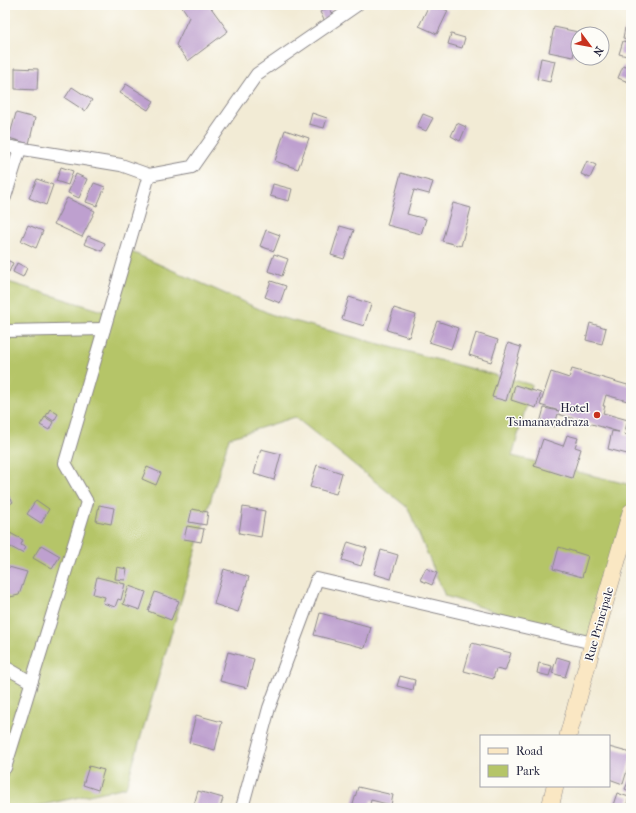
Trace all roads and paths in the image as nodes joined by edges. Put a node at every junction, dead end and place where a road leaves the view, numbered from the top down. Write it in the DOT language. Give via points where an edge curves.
graph roads {
  1 [pos="357,5"];
  2 [pos="5,146"];
  3 [pos="20,149"];
  4 [pos="149,175"];
  5 [pos="5,197"];
  6 [pos="104,329"];
  7 [pos="5,331"];
  8 [pos="631,512"];
  9 [pos="593,643"];
  10 [pos="5,667"];
  11 [pos="31,682"];
  12 [pos="568,735"];
  13 [pos="5,768"];
  14 [pos="556,787"];
  15 [pos="242,808"];
  16 [pos="550,808"];
  1 -- 4 [label="street" via="257,74 192,167"];
  2 -- 3 [label="street"];
  3 -- 4 [label="street" via="121,165"];
  3 -- 5 [label="street"];
  4 -- 6 [label="street"];
  6 -- 7 [label="street"];
  6 -- 11 [label="street" via="65,463 86,502"];
  8 -- 9 [label="main road, Rue Principale"];
  9 -- 12 [label="main road, Rue Principale"];
  9 -- 15 [label="street" via="317,579 269,708"];
  10 -- 11 [label="street"];
  11 -- 13 [label="street"];
  14 -- 16 [label="main road"];
}
